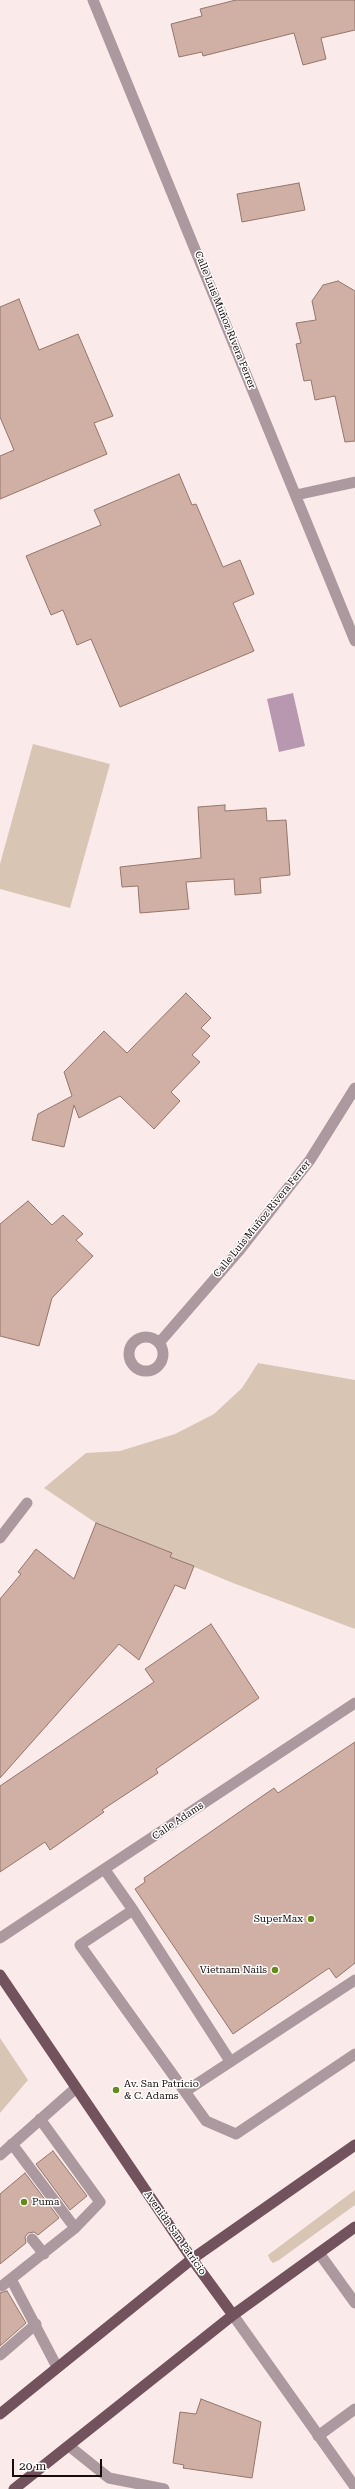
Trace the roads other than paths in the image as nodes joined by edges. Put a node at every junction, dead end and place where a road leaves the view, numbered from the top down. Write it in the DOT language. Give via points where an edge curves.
graph roads {
  1 [pos="94,0"];
  2 [pos="355,482"];
  3 [pos="296,495"];
  4 [pos="355,641"];
  5 [pos="355,1088"];
  6 [pos="159,1343"];
  7 [pos="27,1503"];
  8 [pos="1,1537"];
  9 [pos="355,1703"];
  10 [pos="105,1870"];
  11 [pos="133,1910"];
  12 [pos="0,1938"];
  13 [pos="0,1975"];
  14 [pos="355,1980"];
  15 [pos="355,2054"];
  16 [pos="230,2061"];
  17 [pos="76,2088"];
  18 [pos="186,2091"];
  19 [pos="40,2119"];
  20 [pos="12,2144"];
  21 [pos="355,2145"];
  22 [pos="0,2155"];
  23 [pos="75,2228"];
  24 [pos="355,2228"];
  25 [pos="32,2239"];
  26 [pos="319,2253"];
  27 [pos="44,2254"];
  28 [pos="192,2259"];
  29 [pos="11,2278"];
  30 [pos="2,2286"];
  31 [pos="354,2301"];
  32 [pos="233,2315"];
  33 [pos="36,2324"];
  34 [pos="0,2355"];
  35 [pos="57,2367"];
  36 [pos="355,2409"];
  37 [pos="0,2414"];
  38 [pos="318,2436"];
  39 [pos="69,2446"];
  40 [pos="355,2487"];
  41 [pos="14,2489"];
  42 [pos="164,2489"];
  1 -- 3 [label="street, Calle Luis Muñoz Rivera Ferrer"];
  2 -- 3 [label="street"];
  3 -- 4 [label="street, Calle Luis Muñoz Rivera Ferrer"];
  5 -- 6 [label="street, Calle Luis Muñoz Rivera Ferrer" via="310,1160 238,1252"];
  7 -- 8 [label="street"];
  9 -- 10 [label="street, Calle Adams"];
  10 -- 11 [label="street"];
  10 -- 12 [label="street, Calle Adams"];
  11 -- 16 [label="street"];
  11 -- 18 [label="street" via="80,1945"];
  13 -- 17 [label="main road, Avenida San Patricio"];
  14 -- 16 [label="street"];
  15 -- 18 [label="street" via="236,2134 206,2121"];
  16 -- 18 [label="street"];
  17 -- 19 [label="street"];
  17 -- 28 [label="main road, Avenida San Patricio"];
  19 -- 20 [label="street"];
  19 -- 23 [label="street" via="100,2202"];
  20 -- 22 [label="street"];
  20 -- 23 [label="street"];
  21 -- 28 [label="main road"];
  23 -- 27 [label="street"];
  24 -- 26 [label="main road"];
  25 -- 27 [label="street"];
  26 -- 31 [label="street"];
  26 -- 32 [label="main road"];
  27 -- 29 [label="street"];
  28 -- 32 [label="main road, Avenida San Patricio"];
  28 -- 35 [label="main road"];
  29 -- 30 [label="street"];
  29 -- 33 [label="street"];
  32 -- 38 [label="street, Avenida San Patricio"];
  32 -- 39 [label="main road"];
  33 -- 34 [label="street"];
  33 -- 35 [label="street"];
  35 -- 37 [label="main road"];
  36 -- 38 [label="street"];
  38 -- 40 [label="street, Avenida San Patricio"];
  39 -- 41 [label="main road"];
  39 -- 42 [label="street" via="109,2478"];
}
